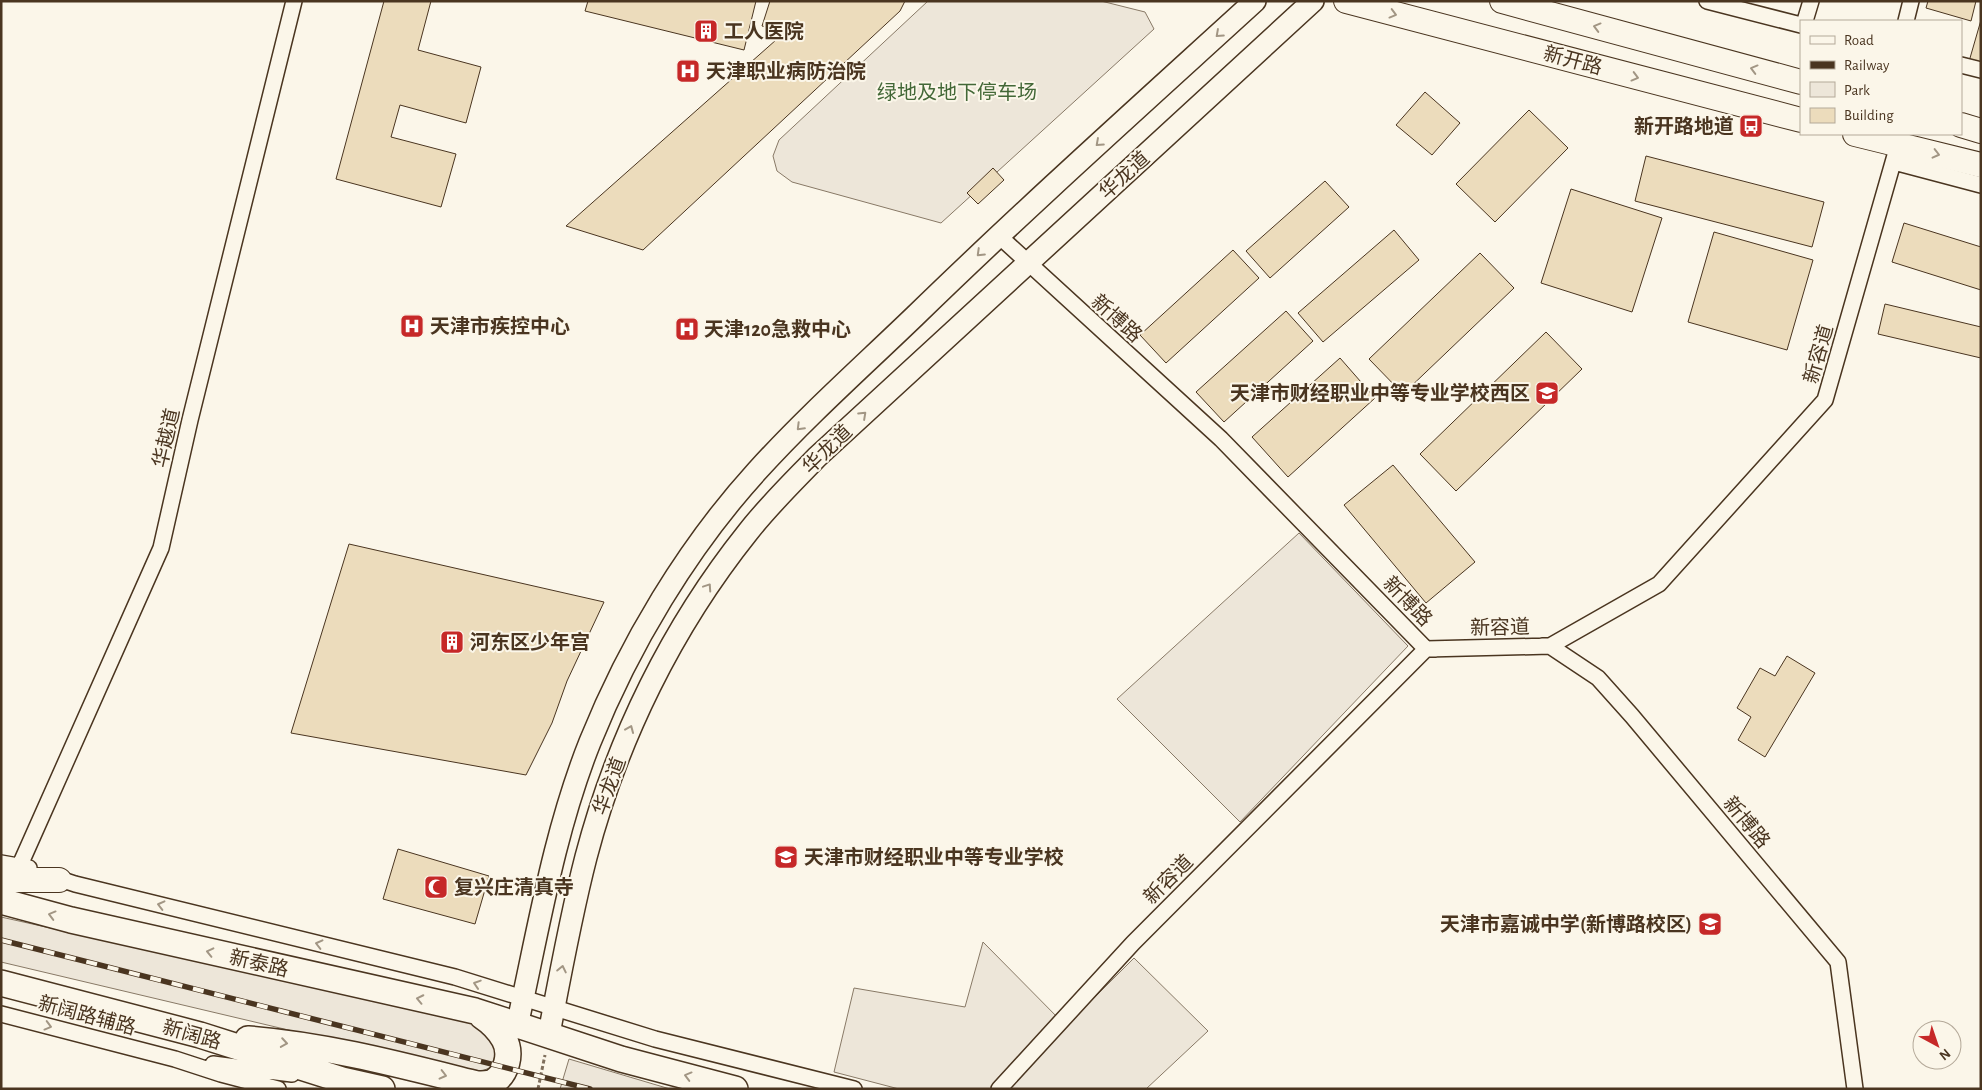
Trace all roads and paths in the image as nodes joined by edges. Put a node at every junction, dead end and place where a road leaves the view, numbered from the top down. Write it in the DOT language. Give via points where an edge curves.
graph roads {
  1 [pos="294,1"];
  2 [pos="1255,1"];
  3 [pos="1313,1"];
  4 [pos="1346,1"];
  5 [pos="1502,1"];
  6 [pos="1707,1"];
  7 [pos="1811,1"];
  8 [pos="1912,1"];
  9 [pos="1805,20"];
  10 [pos="1906,20"];
  11 [pos="1800,25"];
  12 [pos="1962,65"];
  13 [pos="1981,70"];
  14 [pos="1800,82"];
  15 [pos="1800,120"];
  16 [pos="1962,125"];
  17 [pos="1962,125"];
  18 [pos="1981,125"];
  19 [pos="1981,131"];
  20 [pos="1857,135"];
  21 [pos="1896,154"];
  22 [pos="1981,165"];
  23 [pos="1981,186"];
  24 [pos="998,235"];
  25 [pos="1027,263"];
  26 [pos="1550,646"];
  27 [pos="1426,649"];
  28 [pos="1,862"];
  29 [pos="20,865"];
  30 [pos="1,880"];
  31 [pos="59,880"];
  32 [pos="1,901"];
  33 [pos="1,983"];
  34 [pos="539,1004"];
  35 [pos="475,1010"];
  36 [pos="1,1014"];
  37 [pos="517,1026"];
  38 [pos="548,1034"];
  39 [pos="200,1036"];
  40 [pos="175,1059"];
  41 [pos="342,1080"];
  42 [pos="278,1089"];
  43 [pos="382,1089"];
  44 [pos="538,1089"];
  45 [pos="735,1089"];
  46 [pos="854,1089"];
  47 [pos="999,1089"];
  48 [pos="1856,1089"];
  1 -- 29 [label="street, 华越道" via="161,548"];
  2 -- 24 [label="main road, one-way"];
  3 -- 25 [label="main road, 华龙道"];
  4 -- 15 [label="main road, 新开路, one-way"];
  14 -- 5 [label="main road, 新开路, one-way"];
  6 -- 11 [label="street"];
  7 -- 9 [label="street"];
  8 -- 10 [label="street"];
  12 -- 13 [label="street"];
  16 -- 18 [label="street"];
  17 -- 19 [label="main road"];
  20 -- 21 [label="main road"];
  21 -- 22 [label="main road, one-way"];
  21 -- 23 [label="street"];
  21 -- 26 [label="street, 新容道" via="1825,400 1658,584"];
  24 -- 25 [label="street, 新博路"];
  24 -- 34 [label="main road, one-way" via="756,472 694,550 666,592 618,681 590,743 558,842"];
  25 -- 27 [label="street, 新博路" via="1221,439"];
  34 -- 25 [label="main road, 华龙道, one-way" via="612,777 648,690 667,652 720,568 749,531 817,457"];
  26 -- 27 [label="street, 新博路"];
  26 -- 48 [label="street, 新博路" via="1598,678 1838,962"];
  27 -- 47 [label="street, 新容道" via="1133,942"];
  28 -- 29 [label="street"];
  29 -- 31 [label="street"];
  30 -- 31 [label="main road"];
  34 -- 31 [label="street, one-way" via="455,977"];
  35 -- 32 [label="highway, 新泰路, one-way" via="100,927"];
  33 -- 39 [label="highway, 新阔路"];
  34 -- 37 [label="main road"];
  34 -- 38 [label="main road, 华龙道"];
  34 -- 46 [label="street" via="673,1044"];
  35 -- 37 [label="highway, 新泰路"];
  39 -- 35 [label="highway, one-way" via="271,1041 365,1056 486,1084 501,1074 508,1049 498,1031"];
  36 -- 40 [label="street, 新阔路辅路, one-way"];
  37 -- 38 [label="highway, 新泰路"];
  38 -- 44 [label="path"];
  45 -- 38 [label="highway, 新泰路, one-way" via="621,1059"];
  39 -- 41 [label="highway, 新阔路"];
  40 -- 41 [label="street"];
  40 -- 42 [label="street, 新阔路辅路"];
  41 -- 43 [label="highway, 新阔路"];
}
